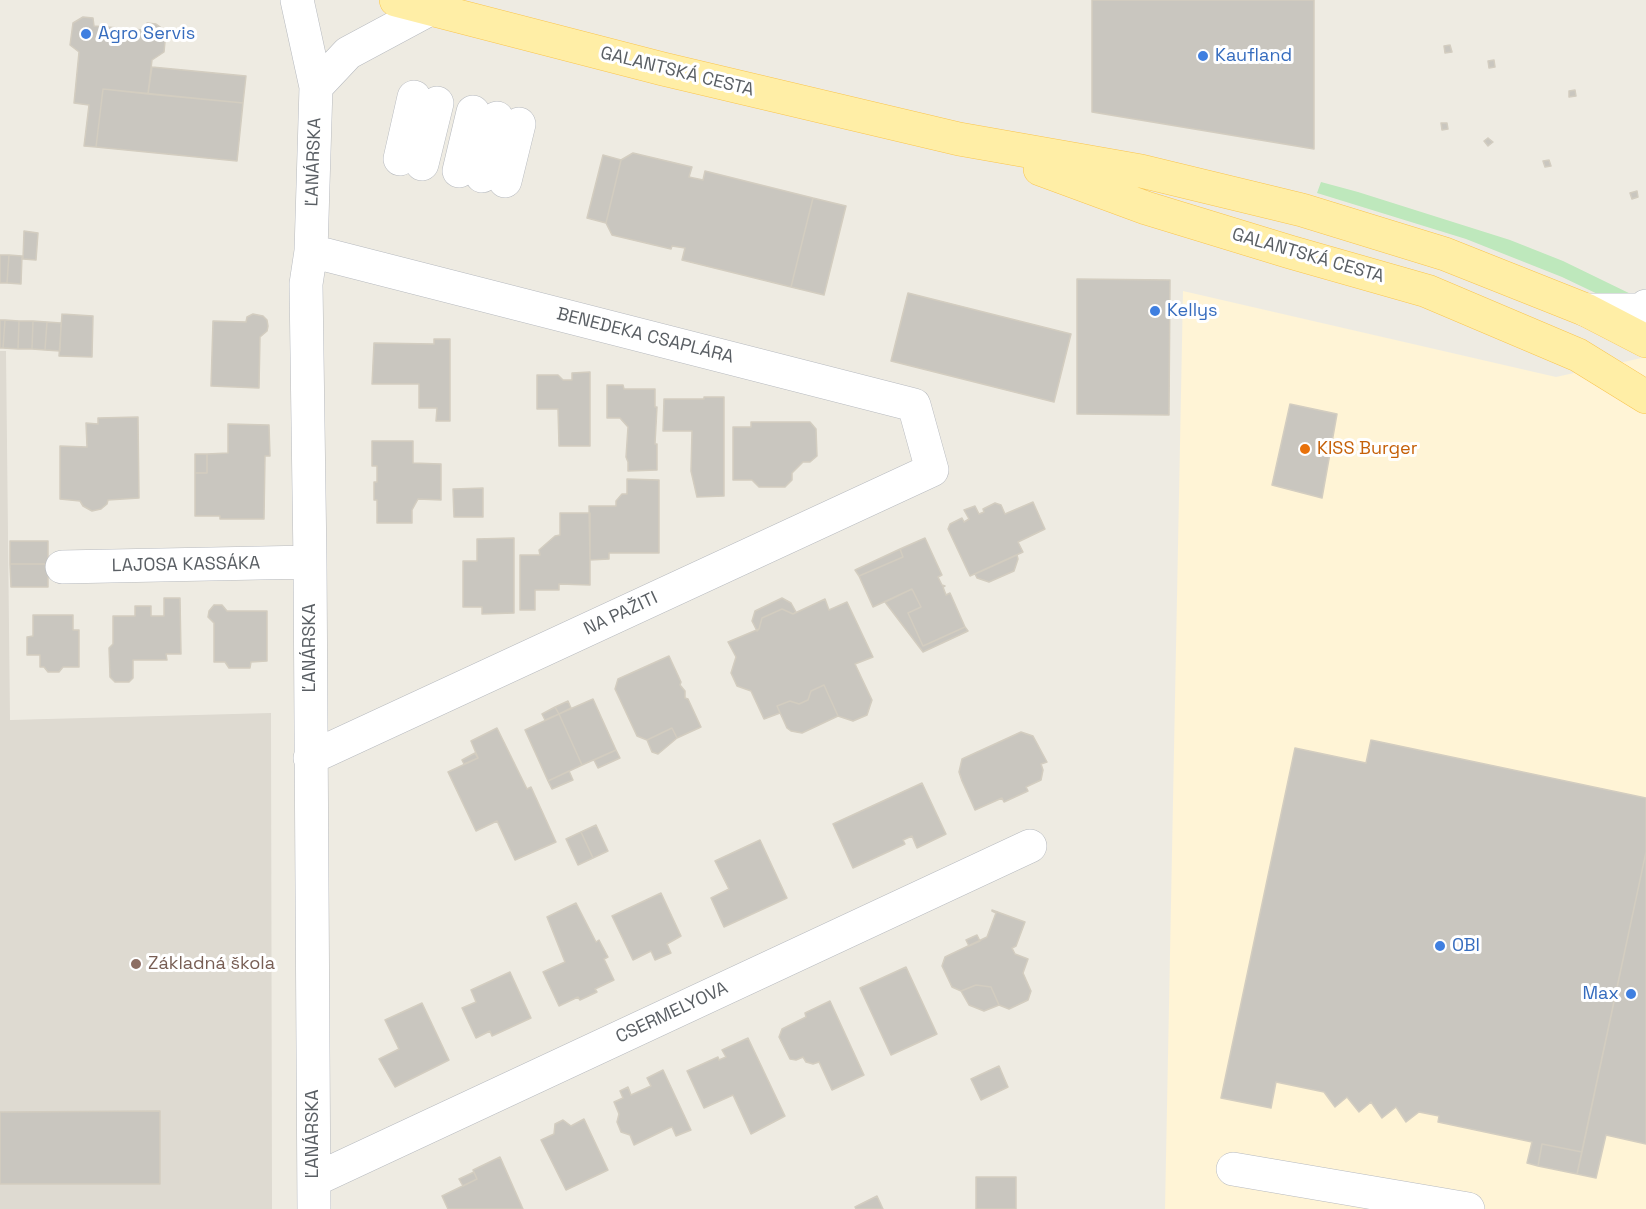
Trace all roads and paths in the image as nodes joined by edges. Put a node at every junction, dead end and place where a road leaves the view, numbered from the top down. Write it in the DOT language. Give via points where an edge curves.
graph roads {
  1 [pos="297,0"];
  2 [pos="396,0"];
  3 [pos="430,9"];
  4 [pos="316,87"];
  5 [pos="426,100"];
  6 [pos="959,139"];
  7 [pos="411,162"];
  8 [pos="482,176"];
  9 [pos="311,250"];
  10 [pos="1646,306"];
  11 [pos="1586,310"];
  12 [pos="1646,341"];
  13 [pos="1646,397"];
  14 [pos="932,470"];
  15 [pos="310,562"];
  16 [pos="62,567"];
  17 [pos="310,758"];
  18 [pos="1030,846"];
  19 [pos="1233,1169"];
  20 [pos="314,1195"];
  21 [pos="1468,1209"];
  1 -- 4 [label="street, ĽANÁRSKA"];
  2 -- 3 [label="main road, GALANTSKÁ CESTA"];
  3 -- 4 [label="street" via="348,53"];
  3 -- 6 [label="main road, GALANTSKÁ CESTA"];
  4 -- 9 [label="street, ĽANÁRSKA"];
  5 -- 7 [label="street"];
  6 -- 11 [label="main road, GALANTSKÁ CESTA" via="1141,171 1302,210 1445,254"];
  6 -- 13 [label="main road, GALANTSKÁ CESTA" via="1146,208 1427,291 1578,356"];
  8 -- 8 [label="street" via="496,118"];
  9 -- 14 [label="street, BENEDEKA CSAPLÁRA" via="914,405"];
  9 -- 15 [label="street, ĽANÁRSKA" via="306,284"];
  10 -- 11 [label="street" via="1643,310"];
  11 -- 12 [label="main road, GALANTSKÁ CESTA"];
  14 -- 17 [label="street, NA PAŽITI"];
  15 -- 16 [label="street, LAJOSA KASSÁKA"];
  15 -- 17 [label="street, ĽANÁRSKA"];
  17 -- 20 [label="street, ĽANÁRSKA"];
  18 -- 20 [label="street, CSERMELYOVA"];
  19 -- 21 [label="street"];
}
